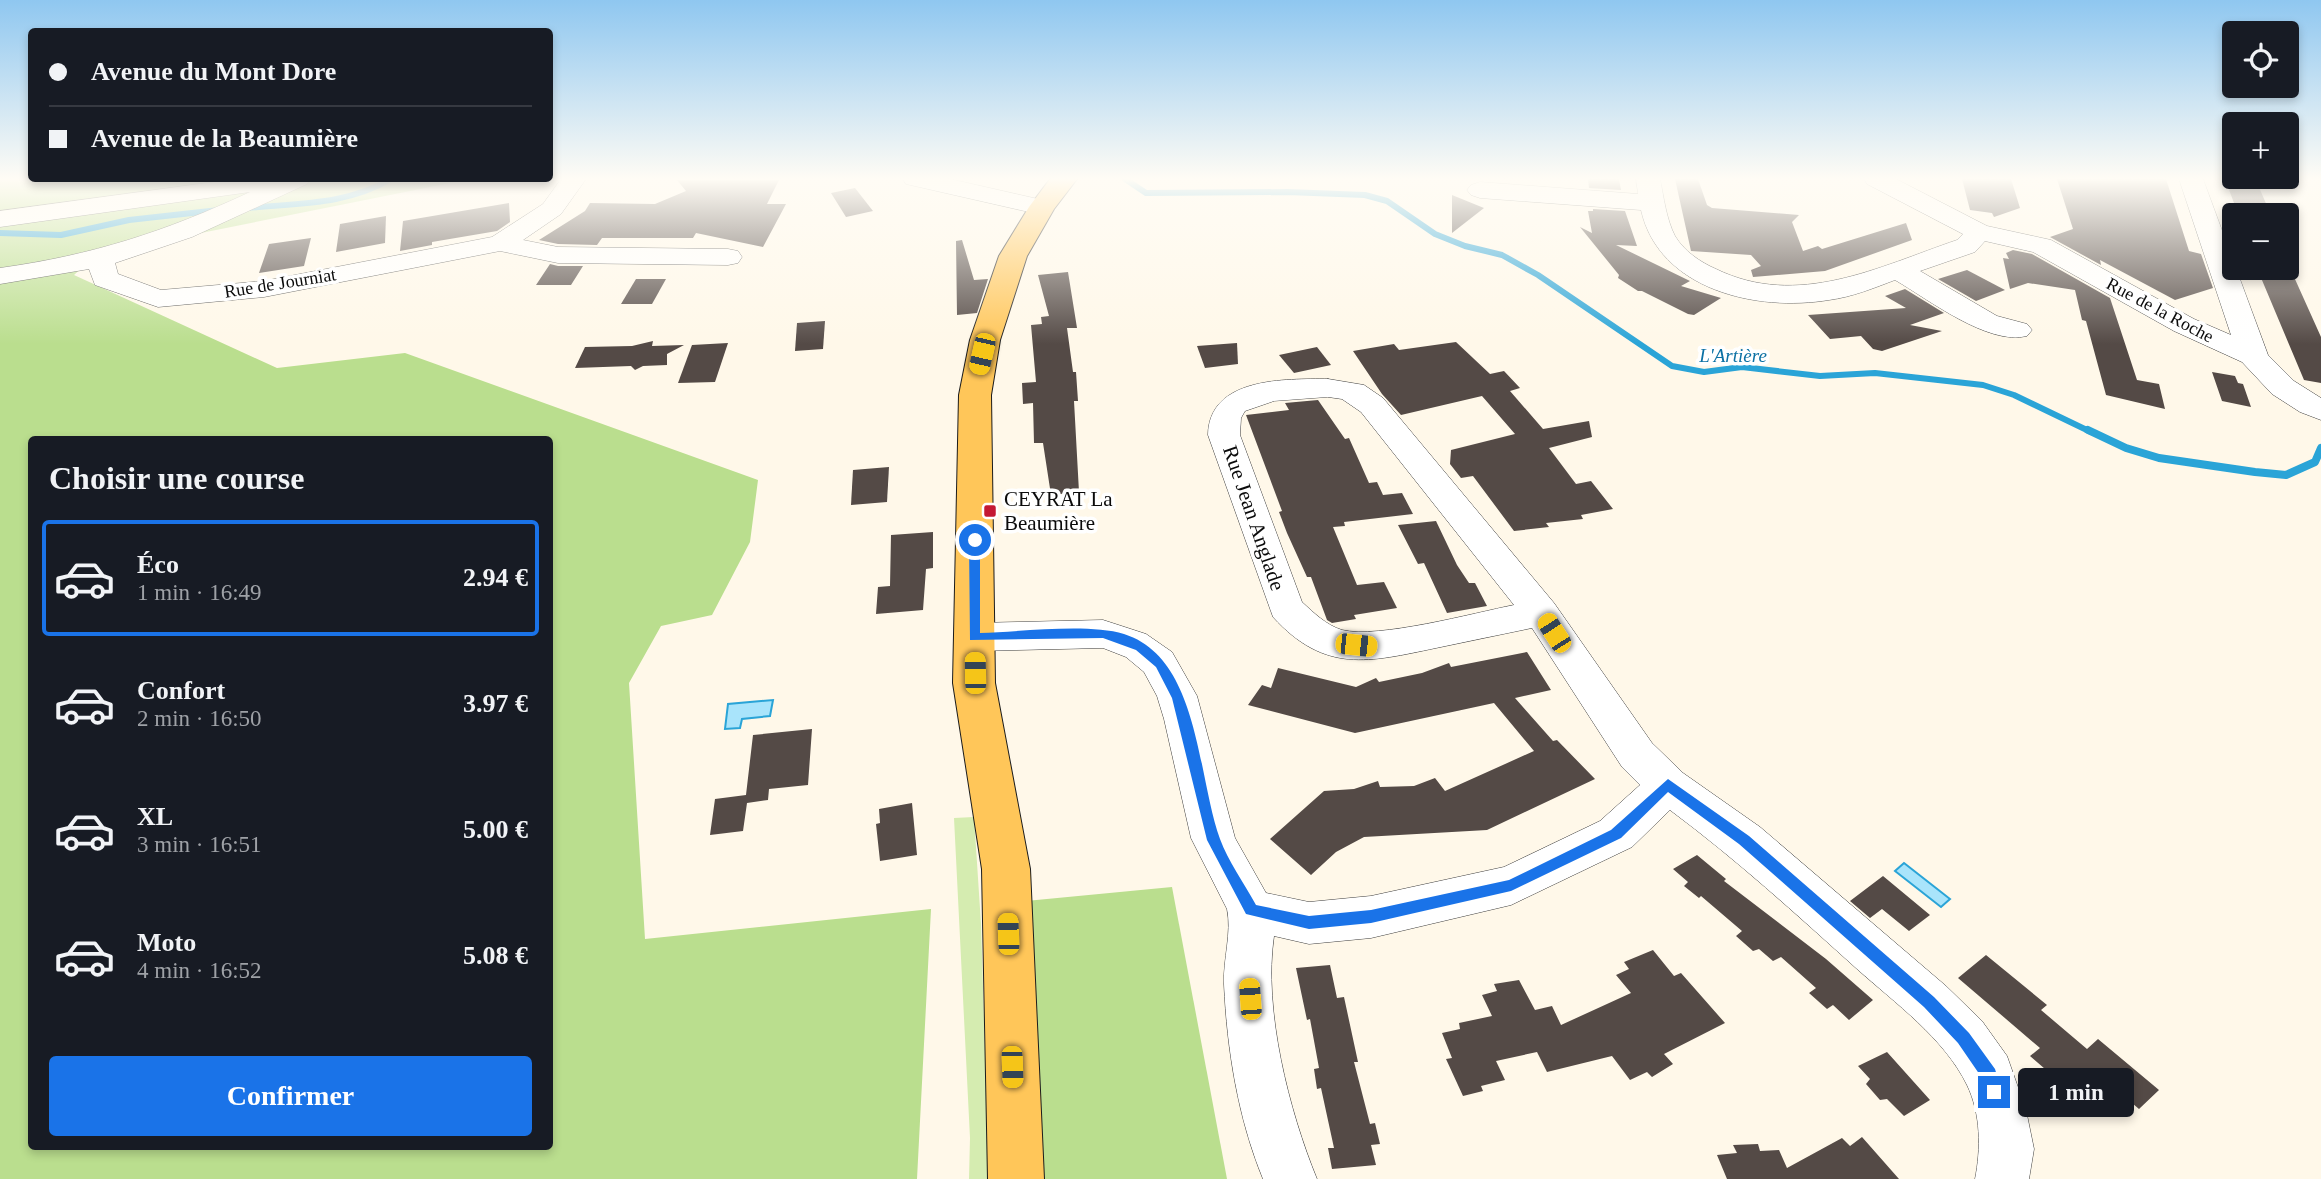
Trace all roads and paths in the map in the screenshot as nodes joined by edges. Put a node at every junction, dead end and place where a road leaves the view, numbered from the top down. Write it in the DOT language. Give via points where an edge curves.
graph roads {
  1 [pos="175,234"];
  2 [pos="514,234"];
  3 [pos="1025,234"];
  4 [pos="1662,234"];
  5 [pos="1977,234"];
  6 [pos="1988,234"];
  7 [pos="2211,234"];
  8 [pos="500,243"];
  9 [pos="728,257"];
  10 [pos="101,258"];
  11 [pos="1898,270"];
  12 [pos="0,276"];
  13 [pos="2017,330"];
  14 [pos="2253,356"];
  15 [pos="2321,410"];
  16 [pos="1541,613"];
  17 [pos="975,637"];
  18 [pos="1668,785"];
  19 [pos="1251,910"];
  20 [pos="1016,1179"];
  21 [pos="1290,1179"];
  22 [pos="2002,1179"];
  1 -- 10 [label="street"];
  2 -- 8 [label="street"];
  3 -- 17 [label="main road" via="993,313 978,368"];
  4 -- 11 [label="street" via="1673,253 1691,268 1729,284 1779,294 1833,292"];
  5 -- 11 [label="street" via="1966,247"];
  6 -- 14 [label="street, Rue de la Roche" via="2042,246 2184,325"];
  7 -- 14 [label="street"];
  8 -- 9 [label="street, Rue de Journiat" via="558,255"];
  8 -- 10 [label="street, Rue de Journiat" via="264,289 158,299 105,279"];
  10 -- 12 [label="street"];
  11 -- 13 [label="street" via="1987,322"];
  14 -- 15 [label="street" via="2283,389"];
  16 -- 16 [label="street, Rue Jean Anglade" via="1380,415 1352,391 1269,391 1233,405 1224,419 1224,435 1286,608 1303,626 1340,644 1371,647"];
  16 -- 18 [label="street, Rue Jean Anglade" via="1637,755"];
  17 -- 19 [label="street" via="1103,634 1141,647 1161,664 1178,698 1213,840"];
  17 -- 20 [label="main road" via="974,683 1006,869"];
  18 -- 19 [label="street" via="1616,834 1511,885 1371,917 1309,923"];
  18 -- 22 [label="street, Rue Jean Anglade" via="1744,840 1964,1038 1989,1074 2000,1110 2007,1149"];
  19 -- 21 [label="street" via="1247,961 1251,1018 1268,1111"];
}
